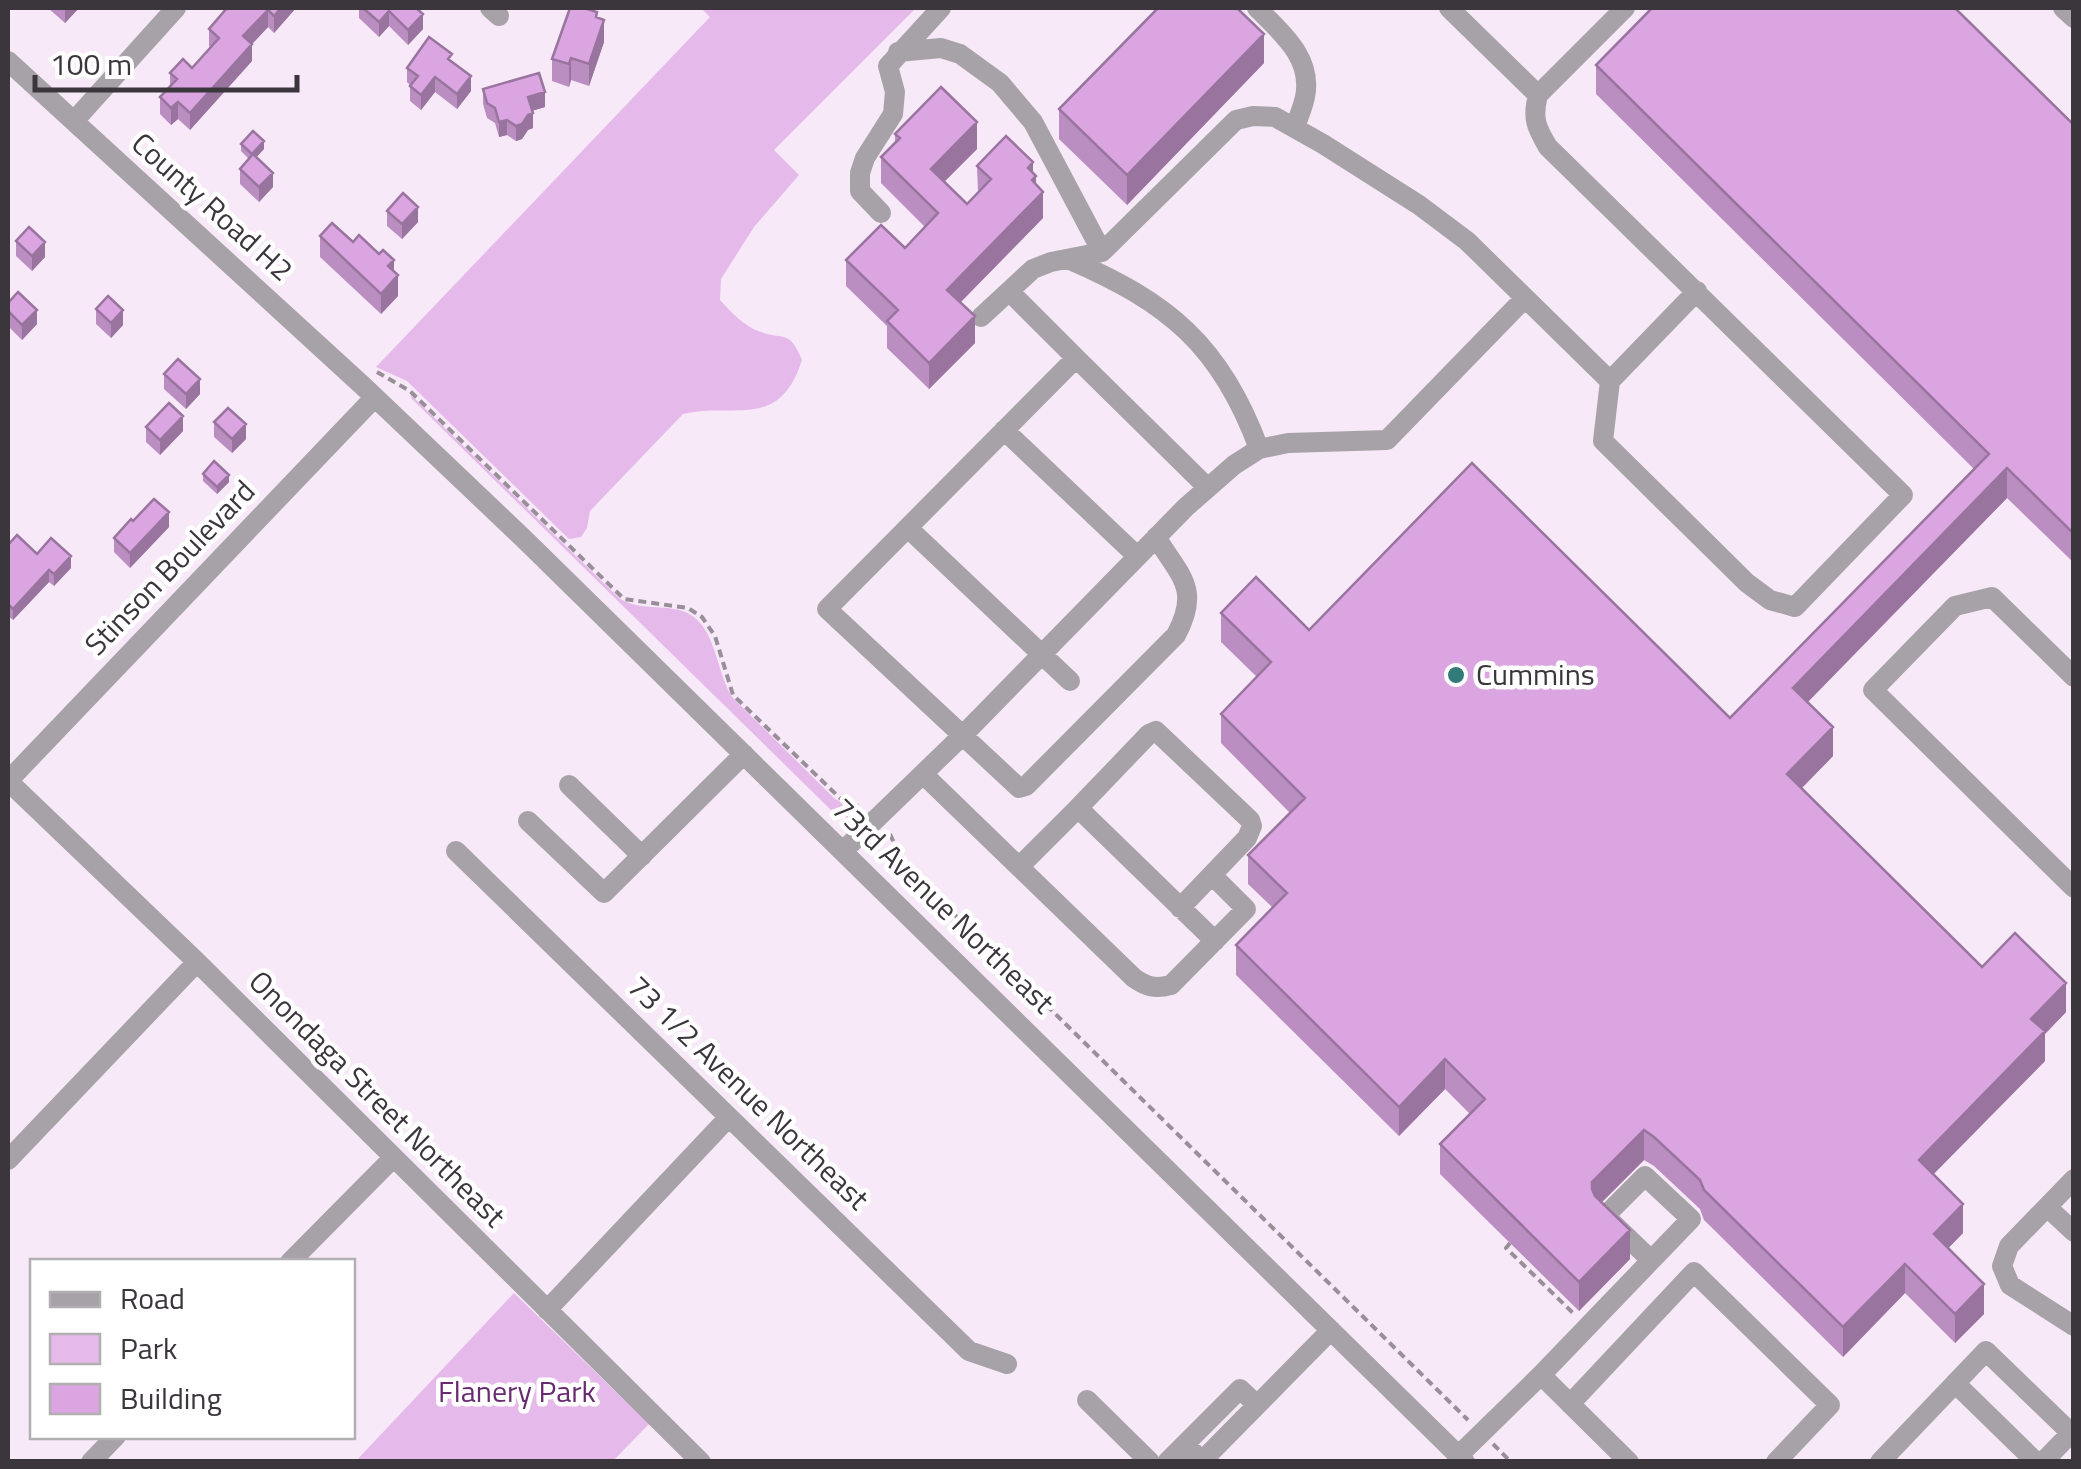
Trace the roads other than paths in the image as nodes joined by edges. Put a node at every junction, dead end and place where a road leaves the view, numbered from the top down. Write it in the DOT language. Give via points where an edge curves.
graph roads {
  1 [pos="176,8"];
  2 [pos="941,8"];
  3 [pos="1256,8"];
  4 [pos="1450,8"];
  5 [pos="1625,8"];
  6 [pos="2063,8"];
  7 [pos="2074,18"];
  8 [pos="898,52"];
  9 [pos="8,61"];
  10 [pos="1538,95"];
  11 [pos="74,121"];
  12 [pos="1295,128"];
  13 [pos="882,213"];
  14 [pos="1102,252"];
  15 [pos="1068,259"];
  16 [pos="1009,291"];
  17 [pos="1697,291"];
  18 [pos="1525,298"];
  19 [pos="982,318"];
  20 [pos="1076,358"];
  21 [pos="1610,381"];
  22 [pos="375,397"];
  23 [pos="1004,430"];
  24 [pos="1259,449"];
  25 [pos="1208,488"];
  26 [pos="908,528"];
  27 [pos="1156,538"];
  28 [pos="1138,556"];
  29 [pos="1042,655"];
  30 [pos="2074,678"];
  31 [pos="1070,681"];
  32 [pos="962,736"];
  33 [pos="744,754"];
  34 [pos="923,774"];
  35 [pos="8,781"];
  36 [pos="568,785"];
  37 [pos="1078,808"];
  38 [pos="528,821"];
  39 [pos="456,851"];
  40 [pos="844,851"];
  41 [pos="642,856"];
  42 [pos="1019,867"];
  43 [pos="1212,875"];
  44 [pos="2074,888"];
  45 [pos="1180,908"];
  46 [pos="1214,941"];
  47 [pos="197,962"];
  48 [pos="729,1117"];
  49 [pos="393,1158"];
  50 [pos="8,1160"];
  51 [pos="2074,1179"];
  52 [pos="2047,1206"];
  53 [pos="2074,1232"];
  54 [pos="293,1259"];
  55 [pos="1651,1260"];
  56 [pos="546,1310"];
  57 [pos="2074,1326"];
  58 [pos="1331,1330"];
  59 [pos="1007,1364"];
  60 [pos="1541,1375"];
  61 [pos="1955,1383"];
  62 [pos="1087,1400"];
  63 [pos="1570,1404"];
  64 [pos="1257,1405"];
  65 [pos="113,1439"];
  66 [pos="1185,1444"];
  67 [pos="1462,1458"];
  68 [pos="1202,1461"];
  69 [pos="91,1462"];
  70 [pos="701,1462"];
  71 [pos="1150,1462"];
  72 [pos="1167,1462"];
  73 [pos="1629,1462"];
  74 [pos="1776,1462"];
  75 [pos="1880,1462"];
  76 [pos="2039,1462"];
  1 -- 11 [label="street"];
  2 -- 8 [label="street"];
  3 -- 12 [label="street" via="1287,38 1306,72"];
  4 -- 10 [label="street"];
  5 -- 10 [label="street"];
  6 -- 7 [label="street"];
  8 -- 13 [label="street" via="888,66 893,114 860,173 860,191"];
  8 -- 14 [label="street" via="941,48 1000,84 1032,122"];
  9 -- 11 [label="street, County Road H2"];
  10 -- 17 [label="street" via="1534,111 1548,148"];
  11 -- 22 [label="street, County Road H2"];
  12 -- 14 [label="street" via="1275,117 1236,120"];
  12 -- 18 [label="street" via="1419,205"];
  14 -- 15 [label="street"];
  15 -- 16 [label="street" via="1033,270"];
  15 -- 24 [label="street" via="1122,284 1184,328 1227,380"];
  16 -- 19 [label="street"];
  16 -- 20 [label="street"];
  17 -- 21 [label="street"];
  17 -- 21 [label="street" via="1903,495 1795,607 1747,583 1603,441"];
  18 -- 21 [label="street"];
  18 -- 24 [label="street" via="1387,440"];
  20 -- 23 [label="street"];
  20 -- 25 [label="street"];
  22 -- 33 [label="street, 73rd Avenue Northeast"];
  22 -- 35 [label="street, Stinson Boulevard"];
  23 -- 26 [label="street"];
  23 -- 28 [label="street"];
  24 -- 25 [label="street"];
  25 -- 27 [label="street"];
  26 -- 29 [label="street"];
  26 -- 32 [label="street" via="828,608"];
  27 -- 28 [label="street"];
  27 -- 32 [label="street" via="1189,602 1176,635 1026,786 1012,784"];
  28 -- 29 [label="street"];
  29 -- 31 [label="street"];
  29 -- 32 [label="street"];
  30 -- 44 [label="street" via="1992,597 1955,606 1873,690"];
  32 -- 34 [label="street"];
  33 -- 40 [label="street, 73rd Avenue Northeast"];
  33 -- 41 [label="street"];
  34 -- 40 [label="street"];
  34 -- 42 [label="street"];
  35 -- 47 [label="street, Onondaga Street Northeast"];
  36 -- 41 [label="street"];
  37 -- 42 [label="street"];
  37 -- 43 [label="street" via="1156,731 1250,820 1248,838"];
  37 -- 45 [label="street"];
  38 -- 41 [label="street" via="604,894"];
  39 -- 48 [label="street, 73 1/2 Avenue Northeast"];
  40 -- 58 [label="street, 73rd Avenue Northeast"];
  42 -- 46 [label="street" via="1145,986 1171,985"];
  43 -- 45 [label="street"];
  43 -- 46 [label="street" via="1246,909"];
  45 -- 46 [label="street"];
  47 -- 49 [label="street, Onondaga Street Northeast"];
  47 -- 50 [label="street"];
  48 -- 56 [label="street"];
  48 -- 59 [label="street, 73 1/2 Avenue Northeast" via="969,1351"];
  49 -- 54 [label="street"];
  49 -- 56 [label="street, Onondaga Street Northeast"];
  51 -- 52 [label="street"];
  52 -- 53 [label="street"];
  52 -- 57 [label="street" via="2009,1246 2002,1266 2010,1285"];
  55 -- 55 [label="street" via="1690,1219 1645,1176 1605,1216"];
  55 -- 60 [label="street"];
  56 -- 70 [label="street, Onondaga Street Northeast"];
  58 -- 64 [label="street"];
  58 -- 67 [label="street, 73rd Avenue Northeast"];
  60 -- 63 [label="street"];
  60 -- 67 [label="street"];
  61 -- 75 [label="street"];
  61 -- 76 [label="street"];
  61 -- 76 [label="street" via="1986,1351 2071,1433"];
  62 -- 71 [label="street"];
  63 -- 73 [label="street"];
  63 -- 74 [label="street" via="1694,1272 1830,1405"];
  64 -- 66 [label="street" via="1240,1389"];
  64 -- 68 [label="street"];
  65 -- 69 [label="street"];
  66 -- 68 [label="street"];
  66 -- 72 [label="street"];
}
